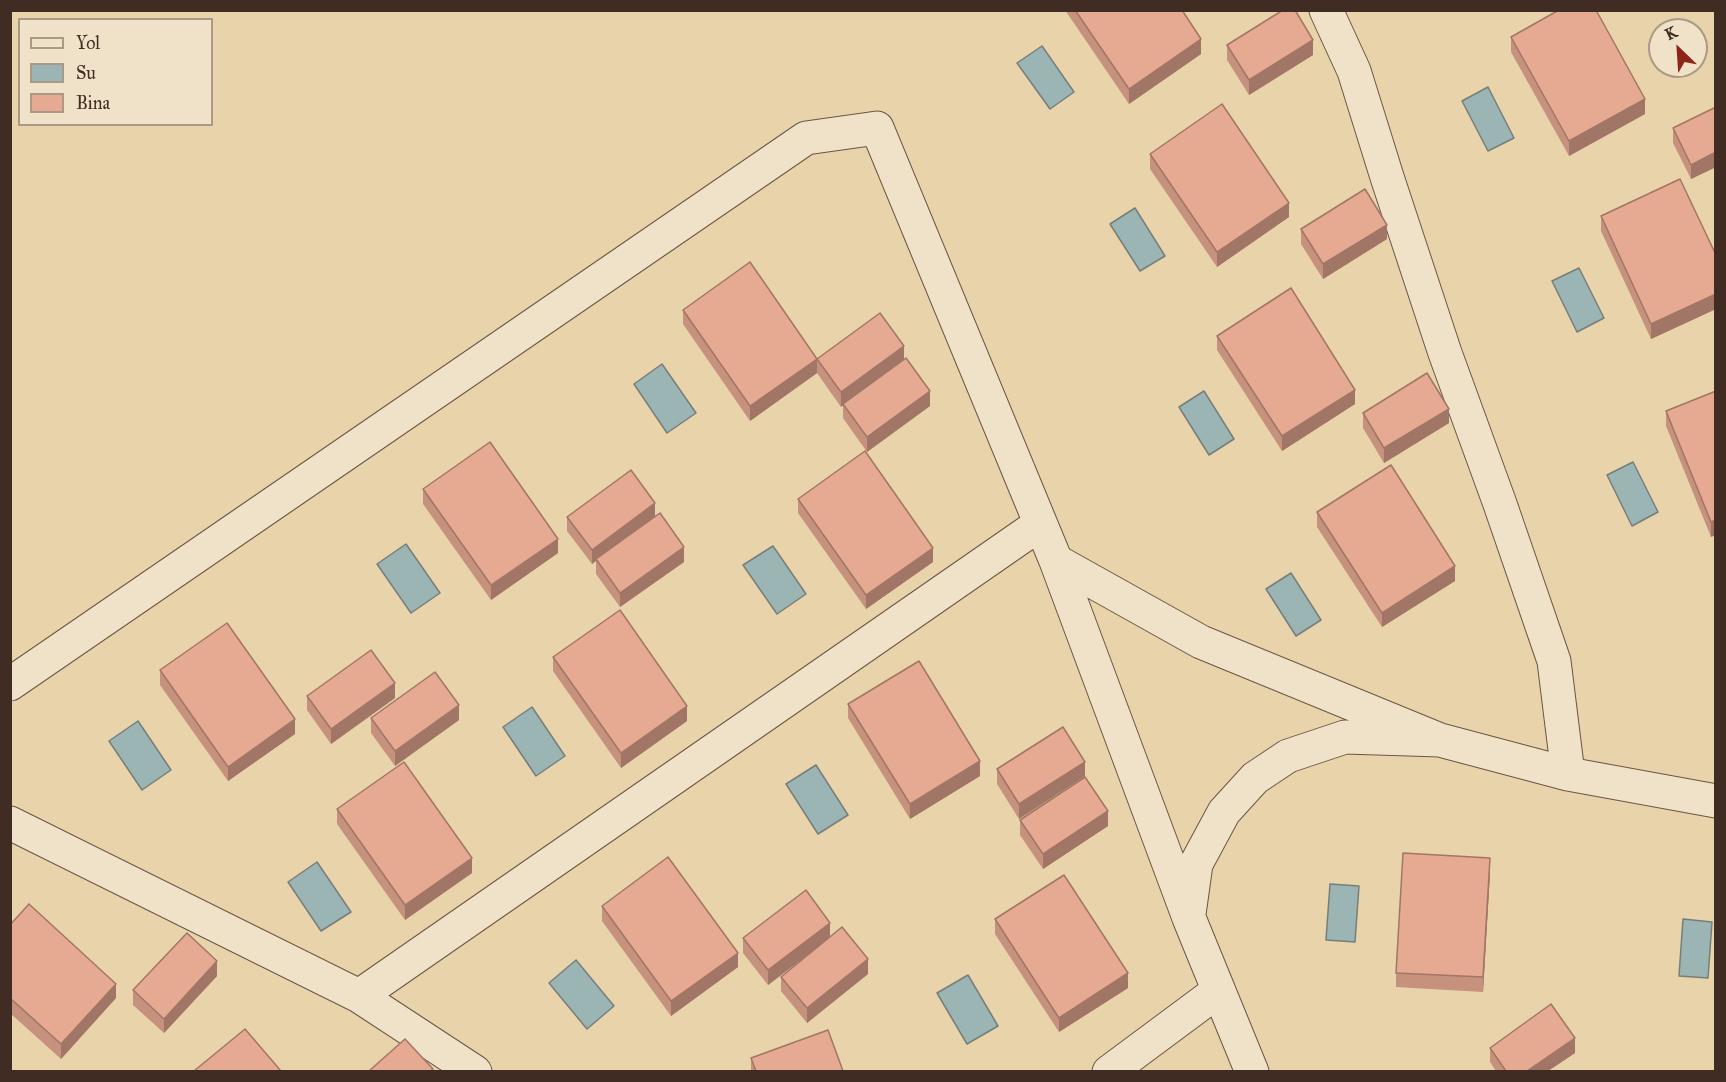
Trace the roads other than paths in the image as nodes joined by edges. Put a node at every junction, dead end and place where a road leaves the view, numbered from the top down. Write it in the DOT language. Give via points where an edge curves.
graph roads {
  1 [pos="1326,10"];
  2 [pos="1040,524"];
  3 [pos="1056,561"];
  4 [pos="10,684"];
  5 [pos="1440,740"];
  6 [pos="1569,774"];
  7 [pos="1716,801"];
  8 [pos="10,823"];
  9 [pos="1189,918"];
  10 [pos="1218,991"];
  11 [pos="359,996"];
  12 [pos="475,1071"];
  13 [pos="1109,1071"];
  14 [pos="1252,1071"];
  1 -- 6 [label="street" via="1354,71 1445,353 1554,661"];
  2 -- 3 [label="street"];
  2 -- 4 [label="street" via="877,128 806,138"];
  2 -- 11 [label="street"];
  3 -- 5 [label="street" via="1201,642"];
  3 -- 9 [label="street"];
  5 -- 6 [label="street"];
  5 -- 9 [label="street" via="1345,737 1288,756 1255,778 1224,812 1196,864"];
  6 -- 7 [label="street"];
  8 -- 11 [label="street"];
  9 -- 10 [label="street"];
  10 -- 13 [label="street"];
  10 -- 14 [label="street"];
  11 -- 12 [label="street"];
}
